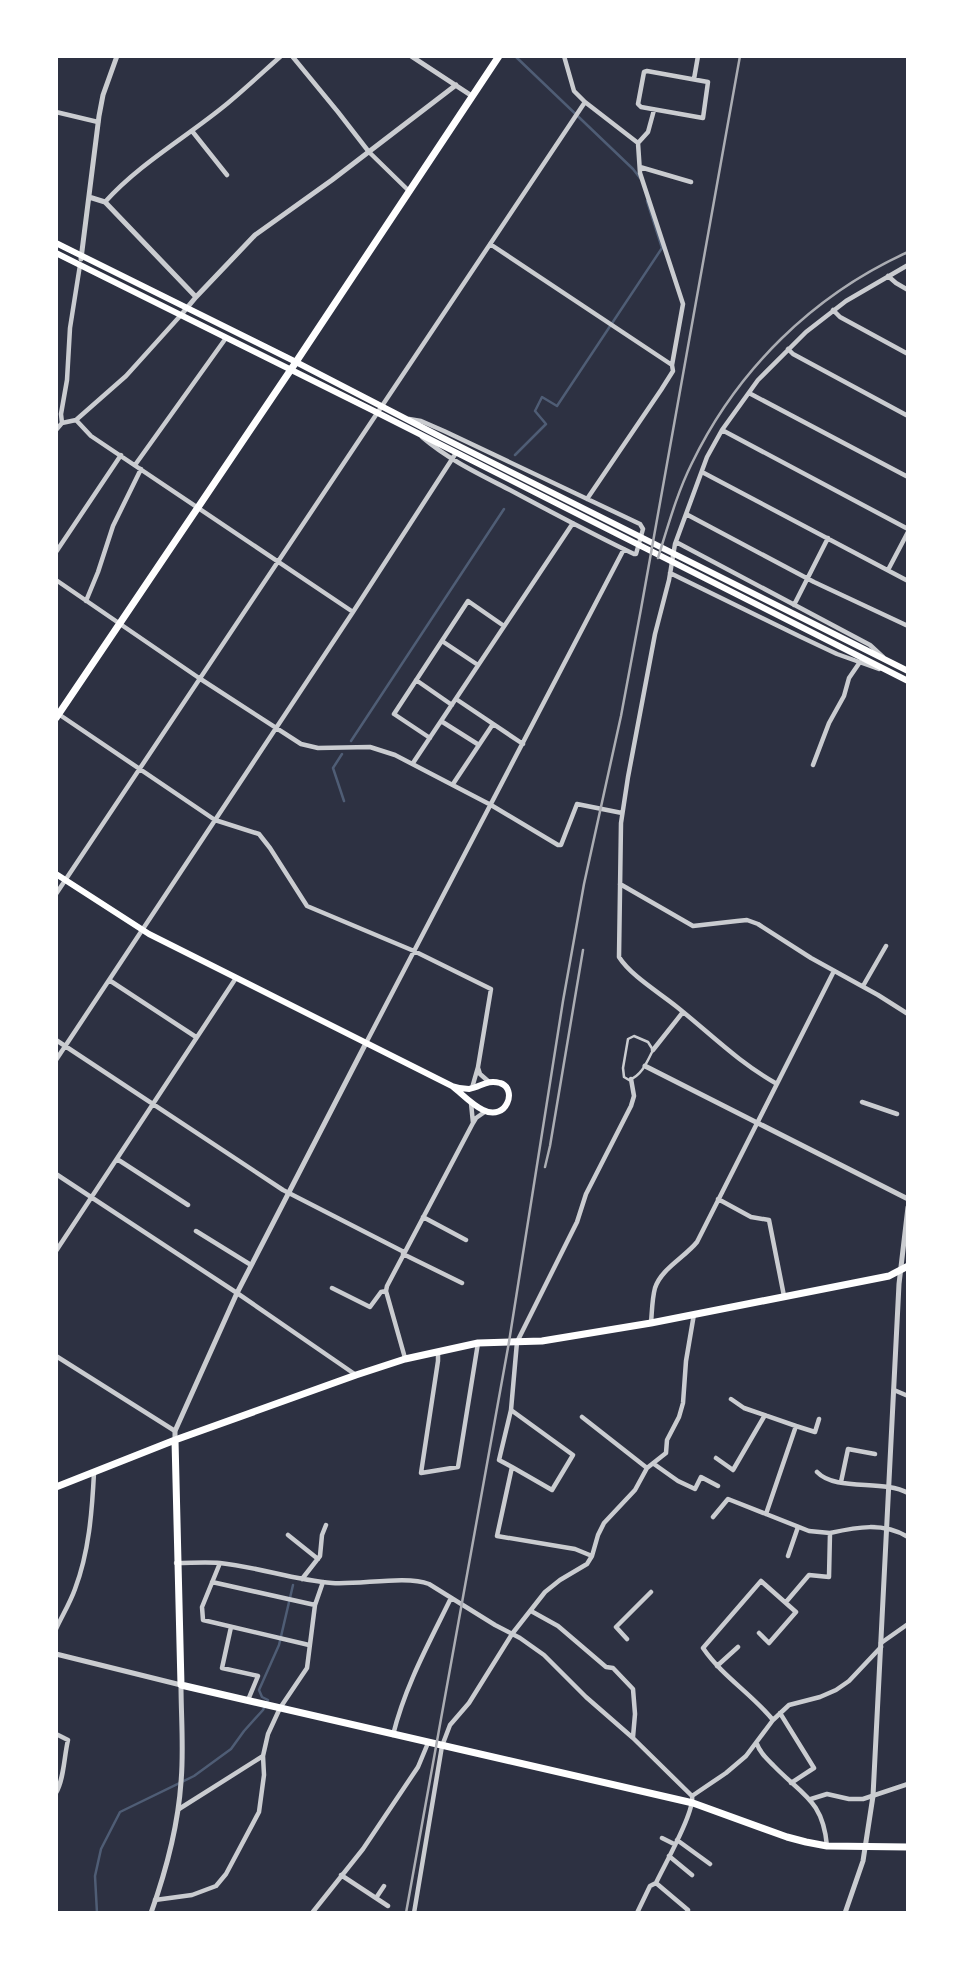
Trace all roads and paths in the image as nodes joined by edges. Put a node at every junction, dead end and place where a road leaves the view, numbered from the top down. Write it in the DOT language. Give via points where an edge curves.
graph roads {
  1 [pos="117,56"];
  2 [pos="281,56"];
  3 [pos="292,56"];
  4 [pos="411,56"];
  5 [pos="499,56"];
  6 [pos="564,56"];
  7 [pos="698,56"];
  8 [pos="694,79"];
  9 [pos="456,85"];
  10 [pos="472,96"];
  11 [pos="585,102"];
  12 [pos="654,110"];
  13 [pos="56,112"];
  14 [pos="98,122"];
  15 [pos="192,131"];
  16 [pos="638,143"];
  17 [pos="369,152"];
  18 [pos="640,167"];
  19 [pos="227,175"];
  20 [pos="691,182"];
  21 [pos="409,191"];
  22 [pos="89,197"];
  23 [pos="105,202"];
  24 [pos="56,243"];
  25 [pos="490,244"];
  26 [pos="56,253"];
  27 [pos="81,256"];
  28 [pos="80,265"];
  29 [pos="908,265"];
  30 [pos="888,276"];
  31 [pos="908,290"];
  32 [pos="196,297"];
  33 [pos="187,309"];
  34 [pos="833,310"];
  35 [pos="181,315"];
  36 [pos="226,338"];
  37 [pos="788,349"];
  38 [pos="908,354"];
  39 [pos="296,362"];
  40 [pos="672,365"];
  41 [pos="291,370"];
  42 [pos="749,393"];
  43 [pos="56,395"];
  44 [pos="64,396"];
  45 [pos="379,409"];
  46 [pos="908,416"];
  47 [pos="403,417"];
  48 [pos="76,420"];
  49 [pos="62,423"];
  50 [pos="56,430"];
  51 [pos="722,430"];
  52 [pos="121,455"];
  53 [pos="455,456"];
  54 [pos="135,464"];
  55 [pos="141,469"];
  56 [pos="702,472"];
  57 [pos="908,476"];
  58 [pos="587,499"];
  59 [pos="198,507"];
  60 [pos="686,514"];
  61 [pos="573,523"];
  62 [pos="908,530"];
  63 [pos="828,538"];
  64 [pos="635,539"];
  65 [pos="676,542"];
  66 [pos="624,549"];
  67 [pos="56,552"];
  68 [pos="675,559"];
  69 [pos="278,561"];
  70 [pos="888,570"];
  71 [pos="670,573"];
  72 [pos="808,578"];
  73 [pos="56,580"];
  74 [pos="908,581"];
  75 [pos="86,601"];
  76 [pos="794,605"];
  77 [pos="353,612"];
  78 [pos="120,625"];
  79 [pos="504,626"];
  80 [pos="908,626"];
  81 [pos="442,641"];
  82 [pos="887,661"];
  83 [pos="860,663"];
  84 [pos="478,666"];
  85 [pos="888,671"];
  86 [pos="908,671"];
  87 [pos="200,678"];
  88 [pos="416,680"];
  89 [pos="908,681"];
  90 [pos="456,699"];
  91 [pos="452,705"];
  92 [pos="57,715"];
  93 [pos="441,721"];
  94 [pos="493,724"];
  95 [pos="275,729"];
  96 [pos="430,738"];
  97 [pos="523,744"];
  98 [pos="479,746"];
  99 [pos="413,763"];
  100 [pos="813,765"];
  101 [pos="139,769"];
  102 [pos="453,784"];
  103 [pos="491,805"];
  104 [pos="622,813"];
  105 [pos="215,820"];
  106 [pos="56,874"];
  107 [pos="65,880"];
  108 [pos="620,884"];
  109 [pos="56,894"];
  110 [pos="142,930"];
  111 [pos="618,943"];
  112 [pos="626,944"];
  113 [pos="886,946"];
  114 [pos="414,951"];
  115 [pos="834,971"];
  116 [pos="236,978"];
  117 [pos="109,980"];
  118 [pos="863,986"];
  119 [pos="683,1012"];
  120 [pos="908,1014"];
  121 [pos="196,1037"];
  122 [pos="56,1040"];
  123 [pos="366,1044"];
  124 [pos="65,1046"];
  125 [pos="653,1050"];
  126 [pos="56,1060"];
  127 [pos="645,1066"];
  128 [pos="478,1068"];
  129 [pos="631,1079"];
  130 [pos="488,1081"];
  131 [pos="777,1084"];
  132 [pos="453,1086"];
  133 [pos="472,1088"];
  134 [pos="471,1101"];
  135 [pos="862,1102"];
  136 [pos="152,1104"];
  137 [pos="486,1111"];
  138 [pos="897,1114"];
  139 [pos="472,1123"];
  140 [pos="757,1123"];
  141 [pos="117,1159"];
  142 [pos="56,1174"];
  143 [pos="288,1194"];
  144 [pos="91,1198"];
  145 [pos="718,1199"];
  146 [pos="908,1199"];
  147 [pos="188,1205"];
  148 [pos="908,1207"];
  149 [pos="423,1217"];
  150 [pos="196,1231"];
  151 [pos="466,1240"];
  152 [pos="56,1251"];
  153 [pos="404,1253"];
  154 [pos="251,1265"];
  155 [pos="905,1268"];
  156 [pos="463,1283"];
  157 [pos="332,1288"];
  158 [pos="386,1291"];
  159 [pos="237,1293"];
  160 [pos="784,1296"];
  161 [pos="694,1314"];
  162 [pos="651,1323"];
  163 [pos="517,1342"];
  164 [pos="478,1343"];
  165 [pos="438,1351"];
  166 [pos="56,1356"];
  167 [pos="405,1359"];
  168 [pos="356,1375"];
  169 [pos="894,1390"];
  170 [pos="908,1396"];
  171 [pos="731,1399"];
  172 [pos="511,1410"];
  173 [pos="765,1415"];
  174 [pos="582,1418"];
  175 [pos="820,1419"];
  176 [pos="796,1426"];
  177 [pos="175,1435"];
  178 [pos="875,1454"];
  179 [pos="716,1458"];
  180 [pos="654,1464"];
  181 [pos="512,1467"];
  182 [pos="647,1468"];
  183 [pos="94,1472"];
  184 [pos="817,1472"];
  185 [pos="841,1482"];
  186 [pos="719,1486"];
  187 [pos="889,1486"];
  188 [pos="56,1487"];
  189 [pos="908,1493"];
  190 [pos="766,1514"];
  191 [pos="713,1517"];
  192 [pos="326,1525"];
  193 [pos="798,1527"];
  194 [pos="887,1528"];
  195 [pos="830,1533"];
  196 [pos="288,1535"];
  197 [pos="908,1537"];
  198 [pos="592,1556"];
  199 [pos="788,1556"];
  200 [pos="318,1559"];
  201 [pos="176,1563"];
  202 [pos="220,1563"];
  203 [pos="302,1579"];
  204 [pos="212,1582"];
  205 [pos="323,1582"];
  206 [pos="651,1592"];
  207 [pos="451,1598"];
  208 [pos="786,1602"];
  209 [pos="315,1605"];
  210 [pos="531,1611"];
  211 [pos="908,1624"];
  212 [pos="230,1627"];
  213 [pos="56,1629"];
  214 [pos="759,1633"];
  215 [pos="512,1634"];
  216 [pos="627,1639"];
  217 [pos="309,1645"];
  218 [pos="881,1645"];
  219 [pos="738,1647"];
  220 [pos="56,1654"];
  221 [pos="717,1666"];
  222 [pos="180,1685"];
  223 [pos="248,1700"];
  224 [pos="280,1708"];
  225 [pos="780,1713"];
  226 [pos="773,1720"];
  227 [pos="56,1734"];
  228 [pos="393,1735"];
  229 [pos="632,1737"];
  230 [pos="428,1743"];
  231 [pos="757,1744"];
  232 [pos="442,1746"];
  233 [pos="263,1756"];
  234 [pos="791,1783"];
  235 [pos="908,1784"];
  236 [pos="56,1793"];
  237 [pos="873,1796"];
  238 [pos="811,1799"];
  239 [pos="693,1800"];
  240 [pos="178,1809"];
  241 [pos="662,1838"];
  242 [pos="676,1842"];
  243 [pos="827,1846"];
  244 [pos="867,1846"];
  245 [pos="908,1847"];
  246 [pos="669,1856"];
  247 [pos="710,1864"];
  248 [pos="341,1875"];
  249 [pos="692,1875"];
  250 [pos="656,1883"];
  251 [pos="384,1886"];
  252 [pos="376,1898"];
  253 [pos="155,1900"];
  254 [pos="388,1906"];
  255 [pos="314,1912"];
  256 [pos="151,1913"];
  257 [pos="414,1913"];
  258 [pos="637,1913"];
  259 [pos="686,1913"];
  260 [pos="846,1913"];
  1 -- 14 [label="street"];
  2 -- 15 [label="street"];
  3 -- 17 [label="street"];
  4 -- 9 [label="street"];
  5 -- 10 [label="main road"];
  6 -- 11 [label="street" via="574,91"];
  7 -- 8 [label="street"];
  8 -- 12 [label="street" via="644,72 638,104"];
  8 -- 12 [label="street" via="709,85 703,118"];
  9 -- 10 [label="street"];
  9 -- 17 [label="street"];
  10 -- 21 [label="main road"];
  11 -- 16 [label="street"];
  11 -- 25 [label="street"];
  12 -- 16 [label="street" via="648,132"];
  13 -- 14 [label="street"];
  14 -- 22 [label="street"];
  15 -- 19 [label="street"];
  15 -- 23 [label="street"];
  16 -- 18 [label="street"];
  17 -- 21 [label="street"];
  17 -- 32 [label="street" via="255,235"];
  18 -- 20 [label="street"];
  18 -- 40 [label="street" via="683,304"];
  21 -- 39 [label="main road"];
  22 -- 23 [label="street"];
  22 -- 27 [label="street"];
  23 -- 32 [label="street"];
  24 -- 27 [label="main road"];
  25 -- 40 [label="street"];
  25 -- 45 [label="street"];
  26 -- 28 [label="main road"];
  27 -- 28 [label="street"];
  27 -- 33 [label="main road"];
  28 -- 35 [label="main road"];
  28 -- 44 [label="street"];
  29 -- 30 [label="street"];
  30 -- 31 [label="street"];
  30 -- 34 [label="street"];
  32 -- 33 [label="street"];
  33 -- 35 [label="street"];
  33 -- 39 [label="main road"];
  34 -- 37 [label="street"];
  34 -- 38 [label="street"];
  35 -- 36 [label="main road"];
  35 -- 48 [label="street" via="126,376"];
  36 -- 41 [label="main road"];
  36 -- 54 [label="street"];
  37 -- 42 [label="street"];
  37 -- 46 [label="street"];
  39 -- 41 [label="main road"];
  39 -- 45 [label="main road"];
  40 -- 58 [label="street" via="666,383"];
  41 -- 45 [label="main road"];
  41 -- 59 [label="main road"];
  42 -- 51 [label="street"];
  42 -- 57 [label="street"];
  43 -- 44 [label="street"];
  44 -- 49 [label="street"];
  45 -- 47 [label="main road"];
  45 -- 53 [label="main road"];
  45 -- 69 [label="street"];
  47 -- 58 [label="street" via="444,431"];
  47 -- 64 [label="main road"];
  48 -- 49 [label="street"];
  48 -- 52 [label="street"];
  49 -- 50 [label="street"];
  51 -- 56 [label="street"];
  51 -- 62 [label="street"];
  52 -- 54 [label="street"];
  52 -- 67 [label="street"];
  53 -- 61 [label="street"];
  53 -- 64 [label="main road"];
  53 -- 77 [label="street"];
  54 -- 55 [label="street"];
  55 -- 59 [label="street"];
  55 -- 75 [label="street" via="113,526"];
  56 -- 60 [label="street"];
  56 -- 63 [label="street"];
  58 -- 66 [label="street" via="642,526 636,554"];
  59 -- 69 [label="street"];
  59 -- 78 [label="main road"];
  60 -- 65 [label="street"];
  60 -- 72 [label="street"];
  61 -- 66 [label="street"];
  61 -- 79 [label="street"];
  62 -- 70 [label="street"];
  63 -- 70 [label="street"];
  63 -- 72 [label="street"];
  64 -- 68 [label="main road"];
  65 -- 71 [label="street"];
  65 -- 76 [label="street"];
  66 -- 97 [label="street"];
  68 -- 82 [label="main road"];
  68 -- 85 [label="main road"];
  69 -- 77 [label="street"];
  69 -- 87 [label="street"];
  70 -- 74 [label="street"];
  71 -- 83 [label="street"];
  71 -- 104 [label="street"];
  72 -- 76 [label="street"];
  72 -- 80 [label="street"];
  73 -- 75 [label="street"];
  75 -- 78 [label="street"];
  76 -- 82 [label="street" via="870,645"];
  77 -- 95 [label="street"];
  78 -- 87 [label="street"];
  78 -- 92 [label="main road"];
  79 -- 81 [label="street" via="468,601"];
  79 -- 84 [label="street"];
  81 -- 84 [label="street"];
  81 -- 88 [label="street"];
  82 -- 86 [label="main road"];
  83 -- 85 [label="street"];
  83 -- 100 [label="street" via="849,678"];
  84 -- 90 [label="street"];
  85 -- 89 [label="main road"];
  87 -- 95 [label="street"];
  87 -- 101 [label="street"];
  88 -- 91 [label="street"];
  88 -- 96 [label="street" via="394,714"];
  90 -- 91 [label="street"];
  90 -- 94 [label="street"];
  91 -- 93 [label="street"];
  92 -- 101 [label="street"];
  93 -- 96 [label="street"];
  93 -- 98 [label="street"];
  94 -- 97 [label="street"];
  94 -- 98 [label="street"];
  95 -- 99 [label="street" via="311,748 370,747"];
  95 -- 105 [label="street"];
  96 -- 99 [label="street"];
  97 -- 103 [label="street"];
  98 -- 102 [label="street"];
  99 -- 102 [label="street"];
  101 -- 105 [label="street"];
  101 -- 107 [label="street"];
  102 -- 103 [label="street"];
  103 -- 104 [label="street" via="561,845 577,804"];
  103 -- 114 [label="street"];
  104 -- 108 [label="street"];
  105 -- 110 [label="street"];
  105 -- 114 [label="street" via="259,834 307,906"];
  106 -- 107 [label="main road"];
  107 -- 109 [label="street"];
  107 -- 110 [label="main road"];
  108 -- 111 [label="street"];
  108 -- 115 [label="street" via="693,926 755,922"];
  110 -- 116 [label="main road"];
  110 -- 117 [label="street"];
  111 -- 112 [label="street"];
  111 -- 119 [label="street" via="622,961"];
  113 -- 118 [label="street"];
  114 -- 123 [label="street"];
  114 -- 128 [label="street" via="491,989"];
  115 -- 118 [label="street"];
  115 -- 131 [label="street"];
  116 -- 121 [label="street"];
  116 -- 123 [label="main road"];
  117 -- 121 [label="street"];
  117 -- 124 [label="street"];
  118 -- 120 [label="street"];
  119 -- 125 [label="street"];
  119 -- 131 [label="street" via="736,1058"];
  121 -- 136 [label="street"];
  122 -- 124 [label="street"];
  123 -- 132 [label="main road"];
  123 -- 143 [label="street"];
  124 -- 126 [label="street"];
  124 -- 136 [label="street"];
  125 -- 127 [label="lane"];
  125 -- 129 [label="lane" via="639,1037 628,1040 623,1073"];
  127 -- 129 [label="lane"];
  127 -- 140 [label="street"];
  128 -- 130 [label="street"];
  128 -- 133 [label="street"];
  129 -- 163 [label="street" via="631,1106"];
  130 -- 133 [label="main road"];
  130 -- 137 [label="main road" via="504,1084 509,1093 504,1110"];
  131 -- 140 [label="street"];
  132 -- 133 [label="main road"];
  132 -- 134 [label="main road"];
  134 -- 137 [label="main road"];
  134 -- 139 [label="street"];
  135 -- 138 [label="street"];
  136 -- 141 [label="street"];
  136 -- 143 [label="street"];
  137 -- 139 [label="street"];
  139 -- 149 [label="street"];
  140 -- 145 [label="street"];
  140 -- 146 [label="street"];
  141 -- 144 [label="street"];
  141 -- 147 [label="street"];
  142 -- 144 [label="street"];
  143 -- 153 [label="street"];
  143 -- 154 [label="street"];
  144 -- 152 [label="street"];
  144 -- 159 [label="street"];
  145 -- 160 [label="street" via="751,1217 769,1220"];
  145 -- 162 [label="street" via="697,1241 662,1276"];
  148 -- 155 [label="street"];
  149 -- 151 [label="street"];
  149 -- 153 [label="street"];
  150 -- 154 [label="street"];
  153 -- 156 [label="street"];
  153 -- 158 [label="street"];
  154 -- 159 [label="street"];
  155 -- 160 [label="main road" via="889,1276"];
  155 -- 169 [label="street"];
  157 -- 158 [label="street" via="370,1307"];
  158 -- 167 [label="street"];
  159 -- 168 [label="street"];
  159 -- 177 [label="street"];
  160 -- 161 [label="main road"];
  161 -- 162 [label="main road"];
  161 -- 180 [label="street" via="683,1403 666,1453"];
  162 -- 163 [label="main road"];
  163 -- 164 [label="main road"];
  163 -- 172 [label="street"];
  164 -- 165 [label="main road"];
  164 -- 165 [label="street" via="458,1467 421,1473"];
  165 -- 167 [label="main road"];
  166 -- 177 [label="street"];
  167 -- 168 [label="main road"];
  168 -- 177 [label="main road"];
  169 -- 170 [label="street"];
  169 -- 187 [label="street"];
  171 -- 173 [label="street"];
  172 -- 181 [label="street" via="499,1460"];
  172 -- 181 [label="street" via="573,1455 552,1490"];
  173 -- 176 [label="street"];
  173 -- 179 [label="street" via="733,1469"];
  174 -- 182 [label="street"];
  175 -- 176 [label="street" via="815,1432"];
  176 -- 190 [label="street"];
  177 -- 183 [label="main road"];
  177 -- 201 [label="main road"];
  178 -- 185 [label="street" via="848,1449"];
  180 -- 182 [label="street"];
  180 -- 186 [label="street" via="695,1489 701,1477"];
  181 -- 198 [label="street" via="497,1536"];
  182 -- 198 [label="street" via="635,1490 604,1523"];
  183 -- 188 [label="main road"];
  183 -- 213 [label="street" via="84,1555"];
  184 -- 185 [label="street"];
  185 -- 187 [label="street"];
  187 -- 189 [label="street"];
  187 -- 194 [label="street"];
  190 -- 191 [label="street" via="728,1499"];
  190 -- 193 [label="street"];
  192 -- 200 [label="street"];
  193 -- 195 [label="street"];
  193 -- 199 [label="street"];
  194 -- 195 [label="street" via="860,1526"];
  194 -- 197 [label="street"];
  194 -- 218 [label="street"];
  195 -- 208 [label="street" via="829,1577 809,1575"];
  196 -- 200 [label="street"];
  198 -- 210 [label="street" via="545,1592"];
  200 -- 203 [label="street"];
  201 -- 202 [label="street"];
  201 -- 222 [label="main road"];
  202 -- 203 [label="street"];
  202 -- 204 [label="street"];
  203 -- 205 [label="street"];
  204 -- 209 [label="street"];
  204 -- 212 [label="street" via="202,1607 203,1620"];
  205 -- 207 [label="street" via="418,1580"];
  205 -- 209 [label="street"];
  206 -- 216 [label="street" via="616,1627"];
  207 -- 215 [label="street"];
  207 -- 228 [label="street" via="412,1675"];
  208 -- 214 [label="street" via="796,1612 769,1643"];
  208 -- 221 [label="street" via="761,1581 703,1648"];
  209 -- 217 [label="street"];
  210 -- 215 [label="street"];
  210 -- 229 [label="street" via="613,1668 633,1689"];
  211 -- 218 [label="street"];
  212 -- 217 [label="street"];
  212 -- 223 [label="street" via="222,1668 258,1676"];
  215 -- 229 [label="street" via="544,1655"];
  215 -- 232 [label="street" via="450,1725"];
  217 -- 224 [label="street" via="306,1668"];
  218 -- 225 [label="street" via="856,1675 836,1690 789,1704"];
  218 -- 237 [label="street"];
  219 -- 221 [label="street"];
  220 -- 222 [label="street"];
  221 -- 226 [label="street"];
  222 -- 223 [label="main road"];
  222 -- 240 [label="street"];
  223 -- 224 [label="main road"];
  224 -- 228 [label="main road"];
  224 -- 233 [label="street"];
  225 -- 226 [label="street"];
  225 -- 234 [label="street" via="814,1768"];
  226 -- 231 [label="street"];
  227 -- 236 [label="street" via="68,1740"];
  228 -- 230 [label="main road"];
  229 -- 239 [label="street"];
  230 -- 232 [label="main road"];
  230 -- 248 [label="street" via="418,1767"];
  231 -- 234 [label="street"];
  231 -- 239 [label="street"];
  232 -- 239 [label="main road"];
  232 -- 257 [label="street"];
  233 -- 240 [label="street"];
  233 -- 253 [label="street" via="259,1812 222,1879 192,1895"];
  234 -- 238 [label="street"];
  235 -- 237 [label="street"];
  237 -- 238 [label="street" via="854,1800 827,1794"];
  237 -- 244 [label="street"];
  238 -- 243 [label="street" via="823,1822"];
  239 -- 242 [label="street"];
  239 -- 243 [label="main road" via="787,1837"];
  240 -- 253 [label="street"];
  241 -- 242 [label="street"];
  242 -- 246 [label="street"];
  242 -- 247 [label="street"];
  243 -- 244 [label="main road"];
  244 -- 245 [label="main road"];
  244 -- 260 [label="street"];
  246 -- 249 [label="street"];
  246 -- 250 [label="street"];
  248 -- 252 [label="street"];
  248 -- 255 [label="street"];
  250 -- 258 [label="street"];
  250 -- 259 [label="street" via="688,1910"];
  251 -- 252 [label="street"];
  252 -- 254 [label="street"];
  253 -- 256 [label="street"];
}
